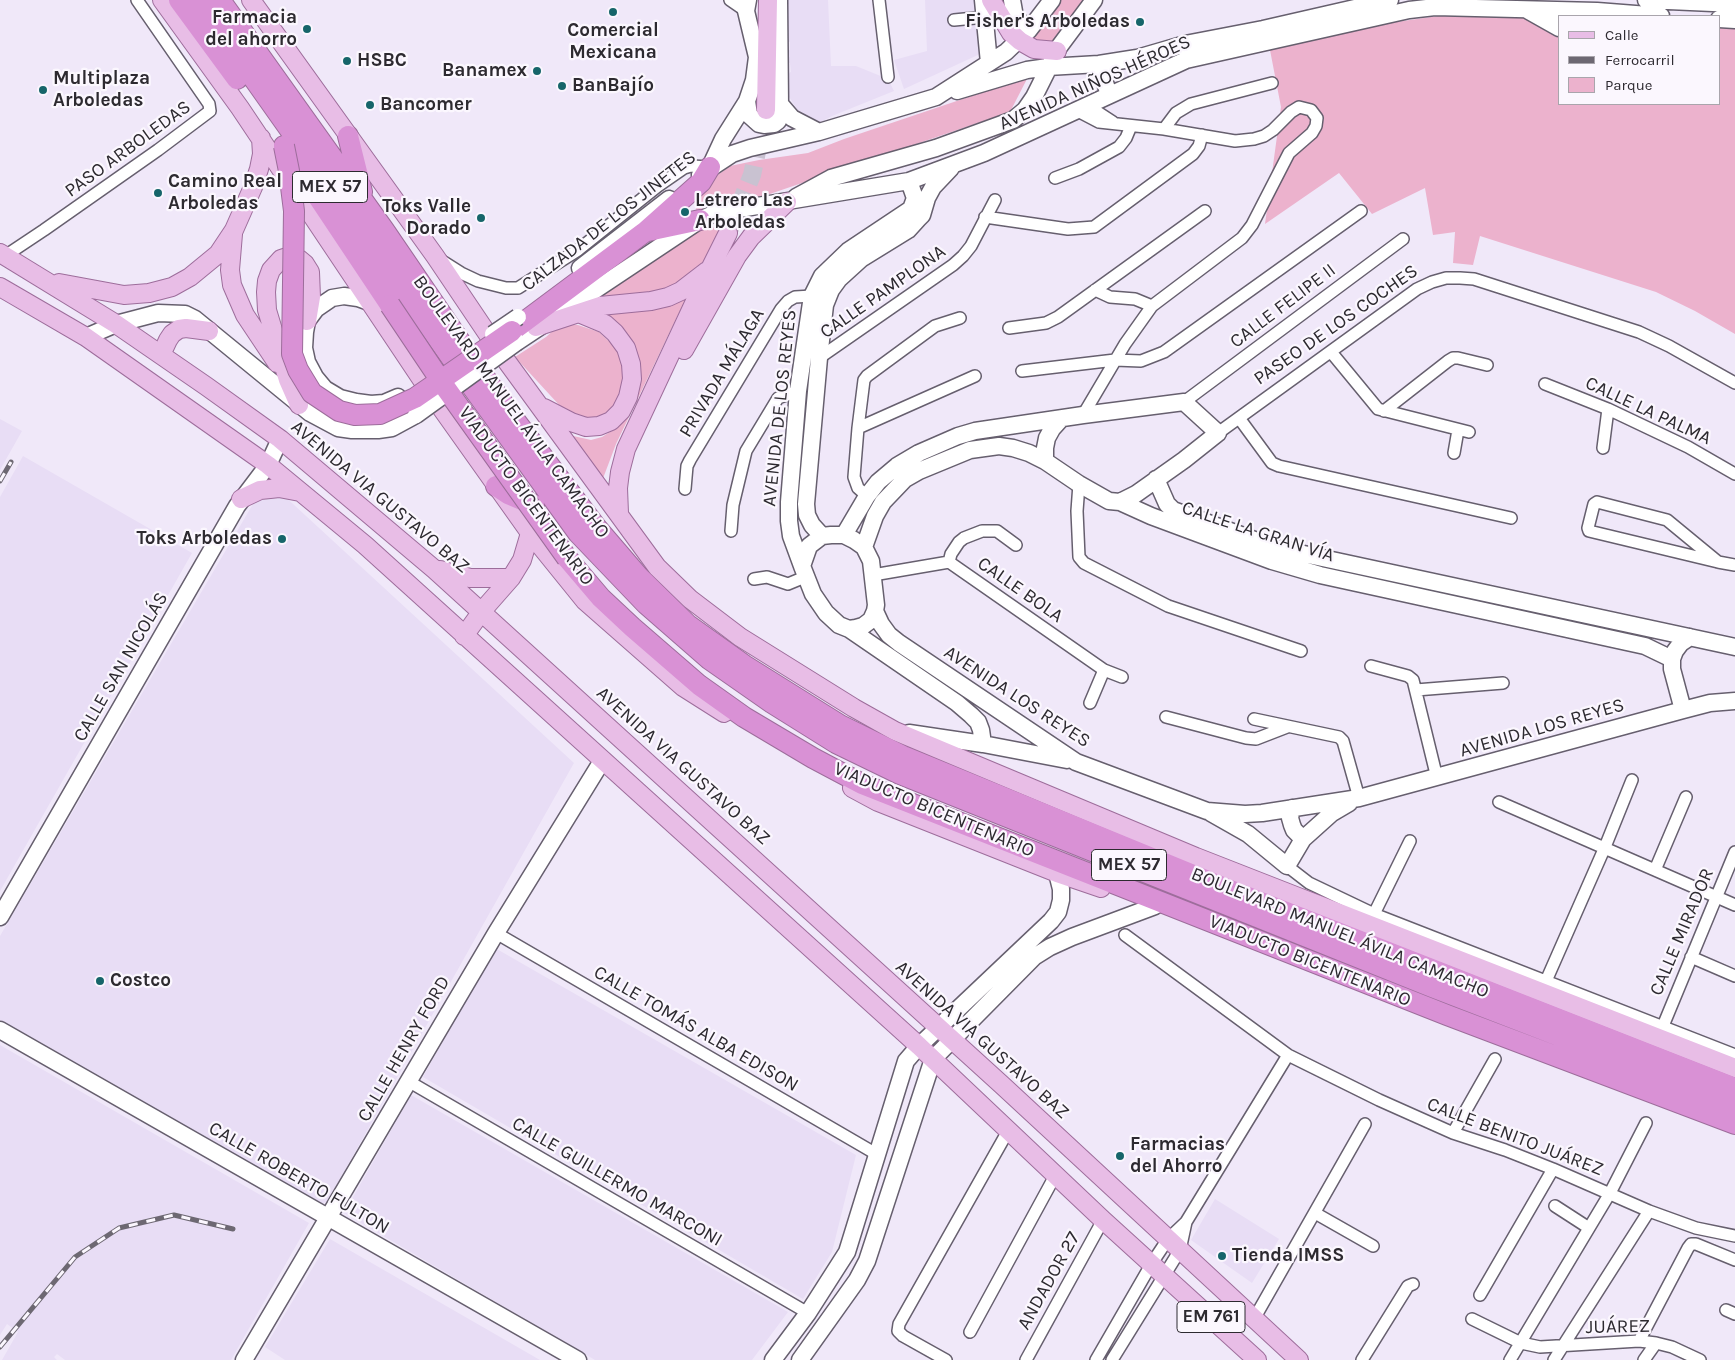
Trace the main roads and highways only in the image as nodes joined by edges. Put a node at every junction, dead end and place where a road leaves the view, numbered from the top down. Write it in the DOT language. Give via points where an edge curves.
graph roads {
  1 [pos="162,0"];
  2 [pos="179,0"];
  3 [pos="198,0"];
  4 [pos="220,0"];
  5 [pos="251,0"];
  6 [pos="768,0"];
  7 [pos="991,0"];
  8 [pos="1057,50"];
  9 [pos="773,107"];
  10 [pos="348,136"];
  11 [pos="260,138"];
  12 [pos="284,146"];
  13 [pos="710,167"];
  14 [pos="787,202"];
  15 [pos="365,204"];
  16 [pos="700,220"];
  17 [pos="234,230"];
  18 [pos="646,231"];
  19 [pos="728,233"];
  20 [pos="2,254"];
  21 [pos="711,267"];
  22 [pos="46,280"];
  23 [pos="0,287"];
  24 [pos="581,314"];
  25 [pos="307,321"];
  26 [pos="536,328"];
  27 [pos="209,331"];
  28 [pos="161,354"];
  29 [pos="662,374"];
  30 [pos="288,380"];
  31 [pos="299,405"];
  32 [pos="541,406"];
  33 [pos="496,486"];
  34 [pos="302,492"];
  35 [pos="240,499"];
  36 [pos="563,512"];
  37 [pos="618,513"];
  38 [pos="530,533"];
  39 [pos="434,568"];
  40 [pos="510,578"];
  41 [pos="482,611"];
  42 [pos="464,636"];
  43 [pos="1735,1068"];
  44 [pos="1735,1088"];
  45 [pos="1735,1104"];
  46 [pos="1735,1124"];
  47 [pos="1735,1133"];
  48 [pos="1239,1351"];
  49 [pos="1257,1360"];
  50 [pos="1299,1360"];
  1 -- 11 [label="main road"];
  2 -- 12 [label="highway, VIADUCTO BICENTENARIO"];
  3 -- 36 [label="highway, BOULEVARD MANUEL ÁVILA CAMACHO / MEX 57"];
  4 -- 15 [label="highway, BOULEVARD MANUEL ÁVILA CAMACHO / MEX 57"];
  5 -- 10 [label="main road, BOULEVARD MANUEL ÁVILA CAMACHO"];
  6 -- 9 [label="main road"];
  7 -- 8 [label="main road" via="1011,33 1024,35 1034,49"];
  10 -- 15 [label="highway"];
  10 -- 32 [label="main road, BOULEVARD MANUEL ÁVILA CAMACHO"];
  11 -- 17 [label="main road" via="262,154 259,169"];
  11 -- 33 [label="main road"];
  12 -- 18 [label="highway, bridge" via="294,211 292,354 312,393 339,411 355,415 380,414 415,398 516,330"];
  12 -- 46 [label="highway, VIADUCTO BICENTENARIO, bridge" via="567,558 601,598 632,627 699,685 744,717 813,758 890,796 1447,1015"];
  13 -- 18 [label="highway" via="701,182"];
  14 -- 29 [label="main road" via="737,256 683,352"];
  15 -- 44 [label="highway, BOULEVARD MANUEL ÁVILA CAMACHO / MEX 57" via="476,365 596,527 638,577 688,625 744,665 840,725 944,774"];
  16 -- 18 [label="highway"];
  17 -- 22 [label="main road" via="218,254 172,287 124,295"];
  17 -- 30 [label="main road" via="230,270 234,292 244,315"];
  19 -- 21 [label="main road"];
  20 -- 22 [label="main road, AVENIDA VIA GUSTAVO BAZ"];
  21 -- 24 [label="main road" via="693,283 668,297 651,302 600,306"];
  21 -- 29 [label="main road"];
  22 -- 28 [label="main road, AVENIDA VIA GUSTAVO BAZ"];
  23 -- 34 [label="main road" via="86,337"];
  24 -- 26 [label="main road"];
  24 -- 32 [label="main road" via="605,324 626,348 632,380 628,397 621,411 611,421 599,426 586,427 571,422"];
  25 -- 30 [label="main road" via="311,297 310,272 299,259 281,259 271,270 267,281 266,301 272,332"];
  27 -- 28 [label="main road" via="179,329"];
  28 -- 39 [label="main road, AVENIDA VIA GUSTAVO BAZ" via="280,439"];
  29 -- 37 [label="main road" via="624,456 618,488"];
  30 -- 31 [label="main road"];
  32 -- 37 [label="main road, BOULEVARD MANUEL ÁVILA CAMACHO"];
  33 -- 36 [label="highway" via="534,506"];
  33 -- 38 [label="main road"];
  34 -- 35 [label="main road" via="279,488 260,490"];
  34 -- 42 [label="main road"];
  36 -- 45 [label="highway, BOULEVARD MANUEL ÁVILA CAMACHO / MEX 57" via="578,533 646,604 709,659 836,743 900,774 992,811"];
  37 -- 43 [label="main road, BOULEVARD MANUEL ÁVILA CAMACHO" via="657,567 690,599 740,637 895,731 1196,857"];
  38 -- 40 [label="main road" via="522,560"];
  38 -- 47 [label="main road" via="585,601 683,688 790,755 878,802 1058,873 1155,906"];
  39 -- 40 [label="main road" via="470,578"];
  39 -- 41 [label="main road, AVENIDA VIA GUSTAVO BAZ"];
  40 -- 41 [label="main road"];
  41 -- 42 [label="main road"];
  41 -- 50 [label="main road, AVENIDA VIA GUSTAVO BAZ / EM 761"];
  42 -- 48 [label="main road, EM 761" via="919,1046 1158,1269"];
  48 -- 49 [label="main road, EM 761"];
}
